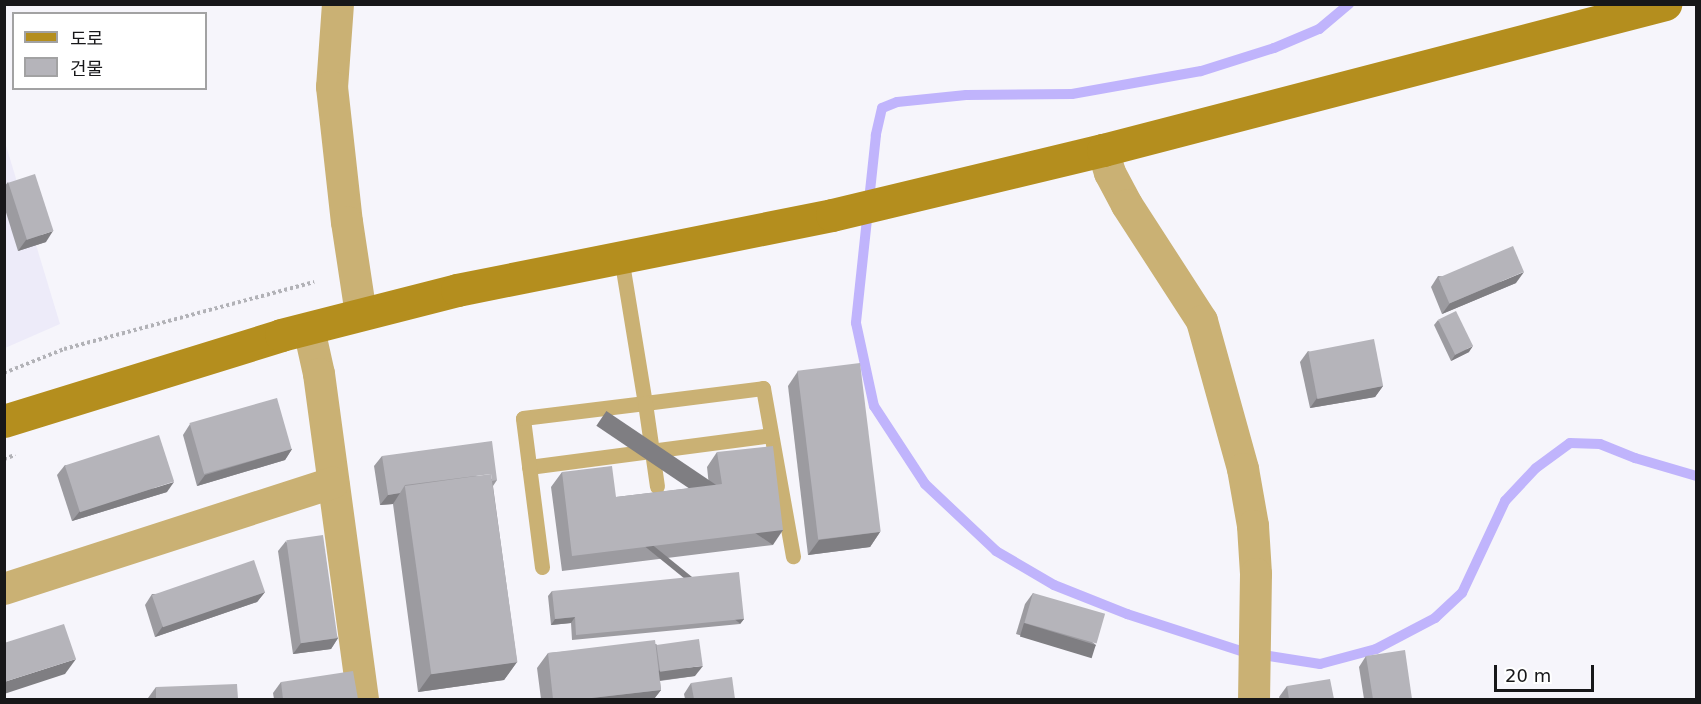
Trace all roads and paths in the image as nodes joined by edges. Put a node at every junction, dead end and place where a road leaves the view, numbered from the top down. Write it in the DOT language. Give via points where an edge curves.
graph roads {
  1 [pos="338,4"];
  2 [pos="1665,4"];
  3 [pos="1103,150"];
  4 [pos="621,257"];
  5 [pos="314,282"];
  6 [pos="361,315"];
  7 [pos="309,329"];
  8 [pos="4,373"];
  9 [pos="645,403"];
  10 [pos="4,421"];
  11 [pos="771,435"];
  12 [pos="651,451"];
  13 [pos="529,467"];
  14 [pos="333,483"];
  15 [pos="657,486"];
  16 [pos="793,556"];
  17 [pos="542,567"];
  18 [pos="4,589"];
  19 [pos="363,699"];
  20 [pos="1254,699"];
  1 -- 6 [label="street" via="332,87"];
  2 -- 3 [label="main road"];
  3 -- 4 [label="main road" via="832,214"];
  3 -- 20 [label="street" via="1127,205 1202,321 1243,469 1256,574"];
  4 -- 6 [label="main road" via="457,290"];
  4 -- 9 [label="lane"];
  5 -- 8 [label="path" via="64,349"];
  6 -- 7 [label="main road"];
  7 -- 10 [label="main road"];
  7 -- 14 [label="street"];
  9 -- 11 [label="lane" via="763,388"];
  9 -- 12 [label="lane"];
  9 -- 13 [label="lane" via="523,418"];
  11 -- 12 [label="lane"];
  11 -- 16 [label="lane"];
  12 -- 13 [label="lane"];
  12 -- 15 [label="lane"];
  13 -- 17 [label="lane"];
  14 -- 18 [label="street"];
  14 -- 19 [label="street"];
}
